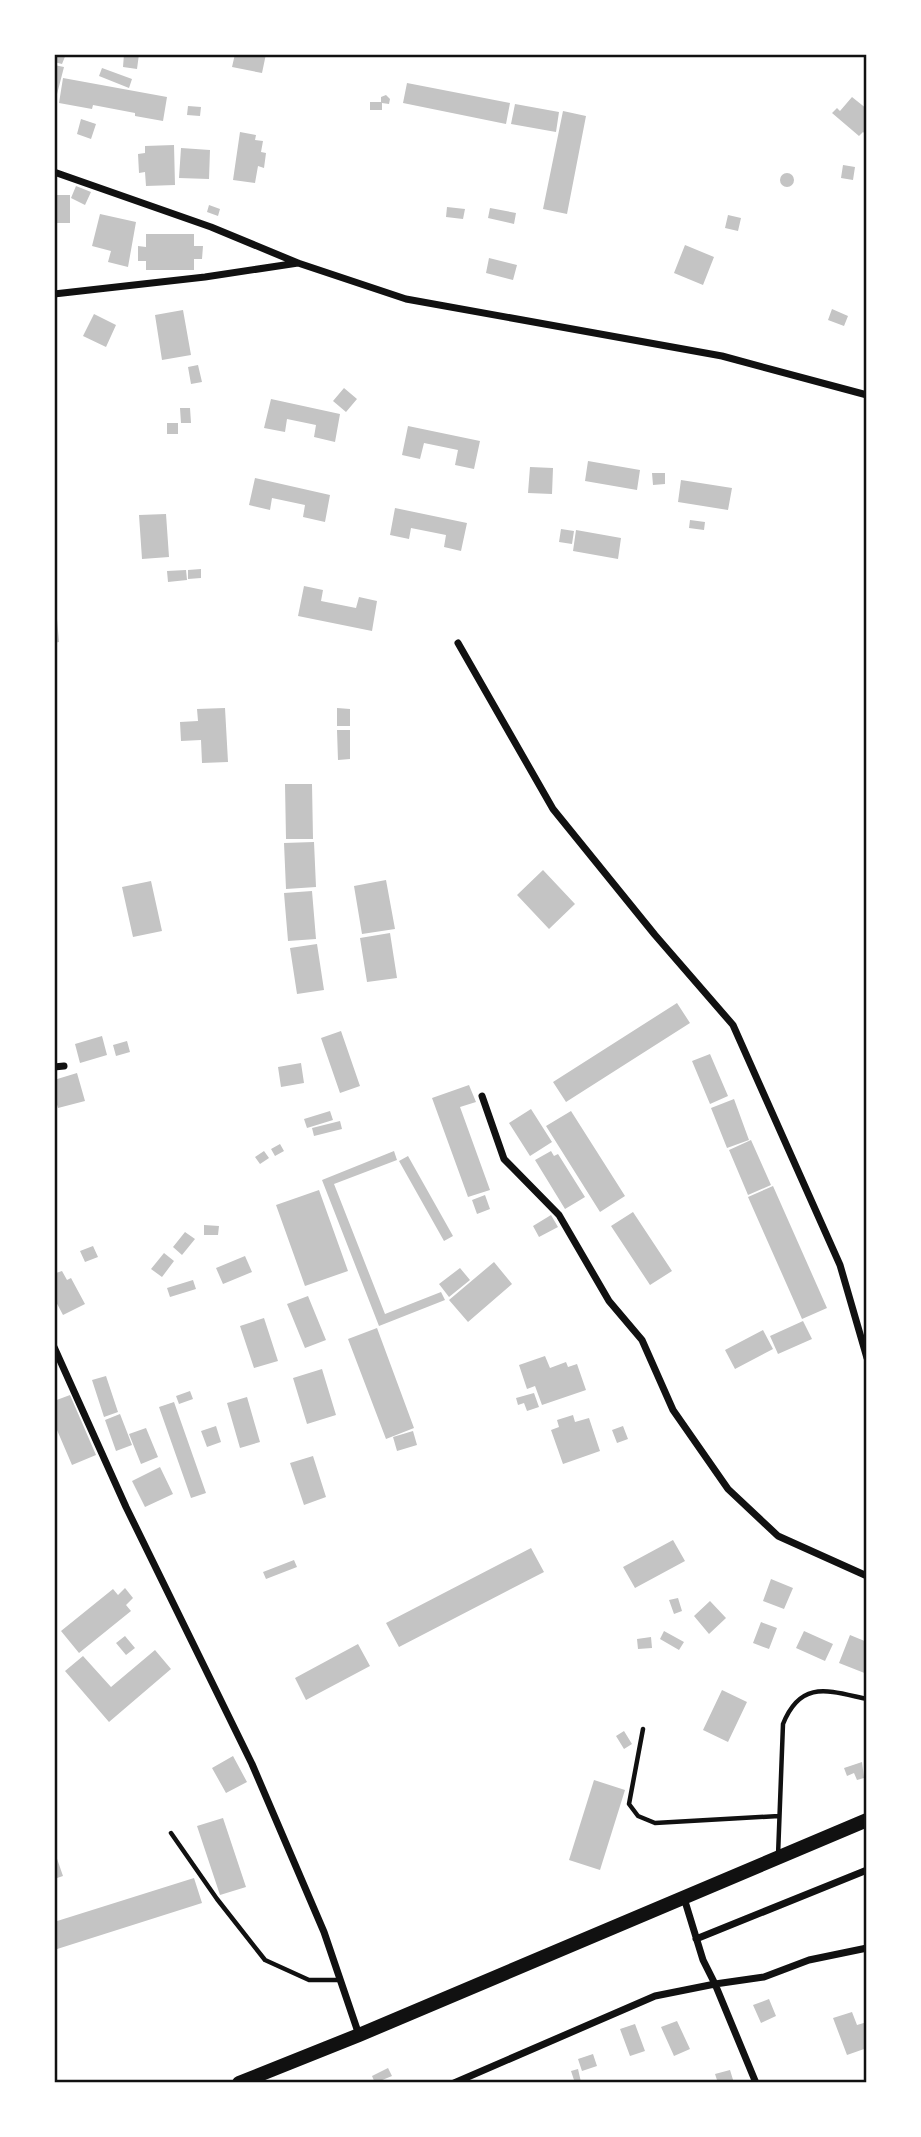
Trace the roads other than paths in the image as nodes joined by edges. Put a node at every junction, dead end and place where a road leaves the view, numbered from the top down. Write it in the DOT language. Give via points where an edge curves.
graph roads {
  1 [pos="54,172"];
  2 [pos="298,262"];
  3 [pos="54,294"];
  4 [pos="867,395"];
  5 [pos="458,643"];
  6 [pos="64,1066"];
  7 [pos="54,1067"];
  8 [pos="482,1096"];
  9 [pos="54,1347"];
  10 [pos="867,1359"];
  11 [pos="867,1576"];
  12 [pos="867,1699"];
  13 [pos="643,1729"];
  14 [pos="779,1815"];
  15 [pos="867,1820"];
  16 [pos="171,1833"];
  17 [pos="778,1856"];
  18 [pos="867,1870"];
  19 [pos="683,1896"];
  20 [pos="696,1940"];
  21 [pos="867,1948"];
  22 [pos="341,1980"];
  23 [pos="715,1984"];
  24 [pos="359,2035"];
  25 [pos="239,2083"];
  26 [pos="454,2083"];
  27 [pos="756,2083"];
  1 -- 2 [label="street"];
  2 -- 3 [label="street"];
  2 -- 4 [label="street" via="406,299 722,356"];
  5 -- 10 [label="street" via="553,809 733,1025 839,1265"];
  6 -- 7 [label="street"];
  8 -- 11 [label="street" via="504,1159 559,1215 609,1301 642,1340 673,1410 728,1489 778,1536"];
  9 -- 22 [label="street" via="126,1507 252,1764"];
  12 -- 14 [label="lane" via="830,1691 807,1692 789,1708 783,1724"];
  13 -- 14 [label="lane" via="629,1804 638,1816 655,1824"];
  14 -- 17 [label="lane"];
  15 -- 17 [label="highway"];
  16 -- 22 [label="lane" via="265,1960 309,1980"];
  17 -- 19 [label="highway"];
  18 -- 20 [label="street"];
  19 -- 20 [label="street"];
  19 -- 24 [label="highway"];
  20 -- 23 [label="street"];
  21 -- 23 [label="street" via="809,1960 764,1978"];
  22 -- 24 [label="street"];
  23 -- 26 [label="street" via="655,1996"];
  23 -- 27 [label="street"];
  24 -- 25 [label="highway"];
}
